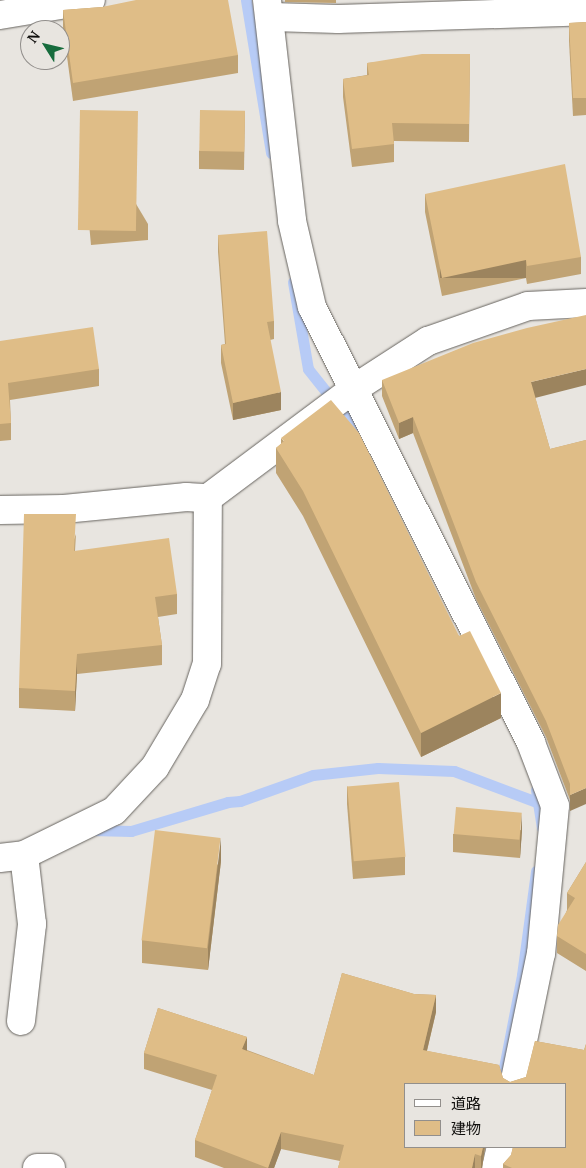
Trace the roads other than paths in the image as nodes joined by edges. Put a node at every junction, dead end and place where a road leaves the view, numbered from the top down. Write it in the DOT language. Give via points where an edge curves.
graph roads {
  1 [pos="91,0"];
  2 [pos="270,9"];
  3 [pos="586,11"];
  4 [pos="0,15"];
  5 [pos="586,303"];
  6 [pos="355,388"];
  7 [pos="208,498"];
  8 [pos="0,510"];
  9 [pos="12,856"];
  10 [pos="21,1022"];
  11 [pos="514,1083"];
  12 [pos="501,1148"];
  13 [pos="37,1168"];
  14 [pos="51,1168"];
  15 [pos="496,1168"];
  1 -- 4 [label="street"];
  2 -- 3 [label="street" via="338,20"];
  2 -- 6 [label="street" via="294,230 312,307"];
  5 -- 6 [label="street" via="528,306 428,341"];
  6 -- 7 [label="street"];
  6 -- 11 [label="street" via="531,742 555,806 541,953"];
  7 -- 8 [label="street" via="186,496 64,509"];
  7 -- 9 [label="street" via="207,664 195,700 155,767 114,811"];
  9 -- 10 [label="street" via="32,924"];
  12 -- 15 [label="street"];
  13 -- 14 [label="street"];
}
